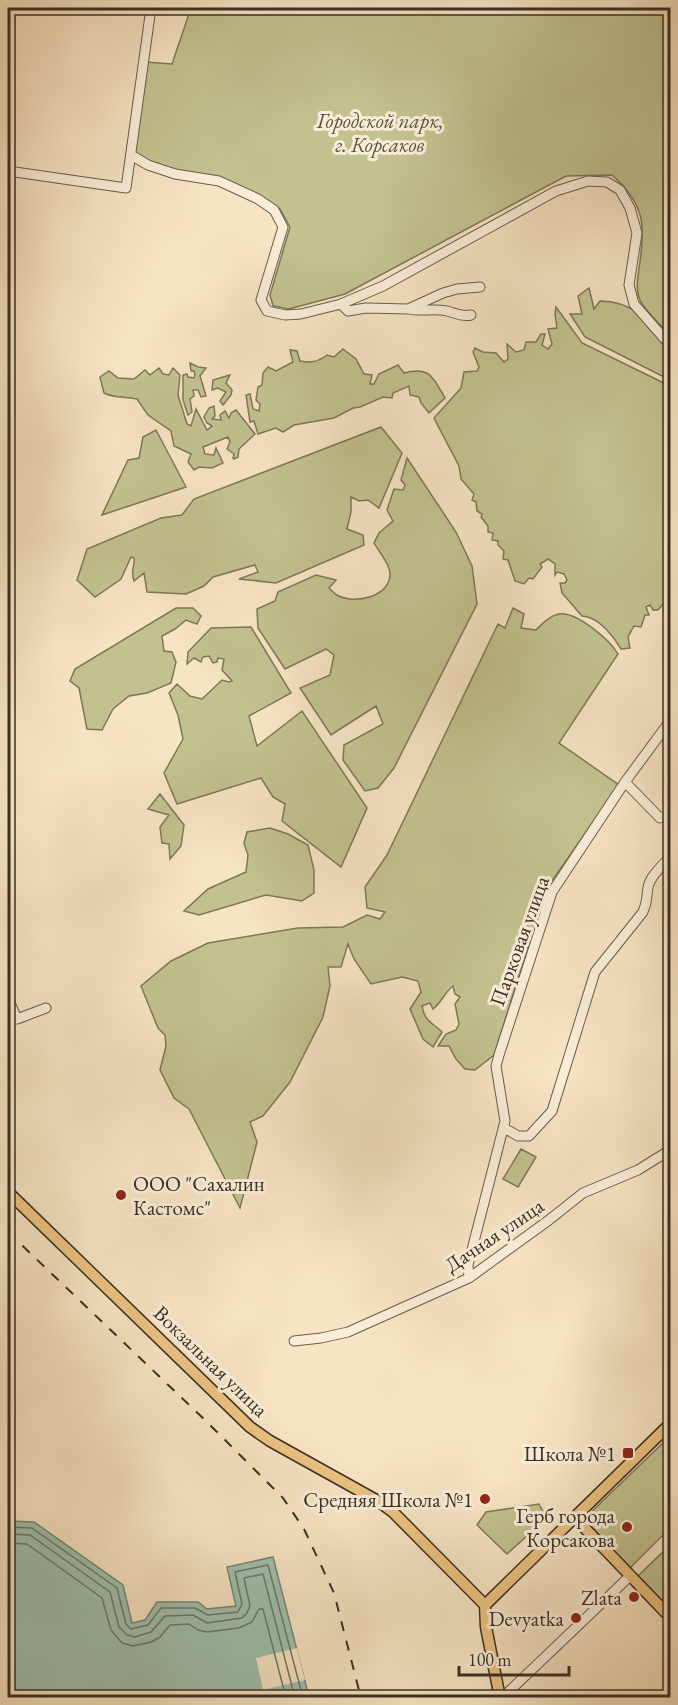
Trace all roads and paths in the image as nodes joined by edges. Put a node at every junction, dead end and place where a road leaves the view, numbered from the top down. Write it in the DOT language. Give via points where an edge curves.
graph roads {
  1 [pos="151,8"];
  2 [pos="131,155"];
  3 [pos="8,171"];
  4 [pos="480,287"];
  5 [pos="341,304"];
  6 [pos="408,309"];
  7 [pos="471,315"];
  8 [pos="670,345"];
  9 [pos="670,720"];
  10 [pos="626,783"];
  11 [pos="670,814"];
  12 [pos="670,857"];
  13 [pos="8,998"];
  14 [pos="46,1008"];
  15 [pos="504,1128"];
  16 [pos="670,1150"];
  17 [pos="8,1192"];
  18 [pos="470,1278"];
  19 [pos="294,1341"];
  20 [pos="670,1424"];
  21 [pos="575,1518"];
  22 [pos="630,1576"];
  23 [pos="485,1605"];
  24 [pos="670,1617"];
  25 [pos="501,1698"];
  1 -- 2 [label="street"];
  2 -- 3 [label="street" via="126,188"];
  2 -- 5 [label="street" via="175,174 219,181 274,210 283,227 261,300 267,312 301,314"];
  4 -- 6 [label="street" via="443,293"];
  5 -- 6 [label="street" via="348,311"];
  5 -- 8 [label="street" via="383,286 556,191 588,182 607,182 620,190 637,233 629,285 634,304"];
  6 -- 7 [label="street"];
  9 -- 10 [label="street, Парковая улица"];
  10 -- 11 [label="street" via="660,818"];
  10 -- 15 [label="street, Парковая улица" via="552,891 539,927 496,1066"];
  12 -- 15 [label="street" via="647,888 648,903 643,912 594,972 552,1111 530,1136 518,1136"];
  13 -- 14 [label="street" via="17,1019"];
  15 -- 18 [label="street, Парковая улица" via="468,1265"];
  16 -- 18 [label="street, Дачная улица" via="638,1170 583,1193"];
  17 -- 23 [label="main road, Вокзальная улица" via="250,1427 393,1512"];
  18 -- 19 [label="street, Дачная улица" via="348,1332"];
  20 -- 21 [label="main road"];
  21 -- 22 [label="main road"];
  21 -- 23 [label="main road"];
  22 -- 24 [label="main road"];
  22 -- 25 [label="street"];
  23 -- 25 [label="main road"];
}
